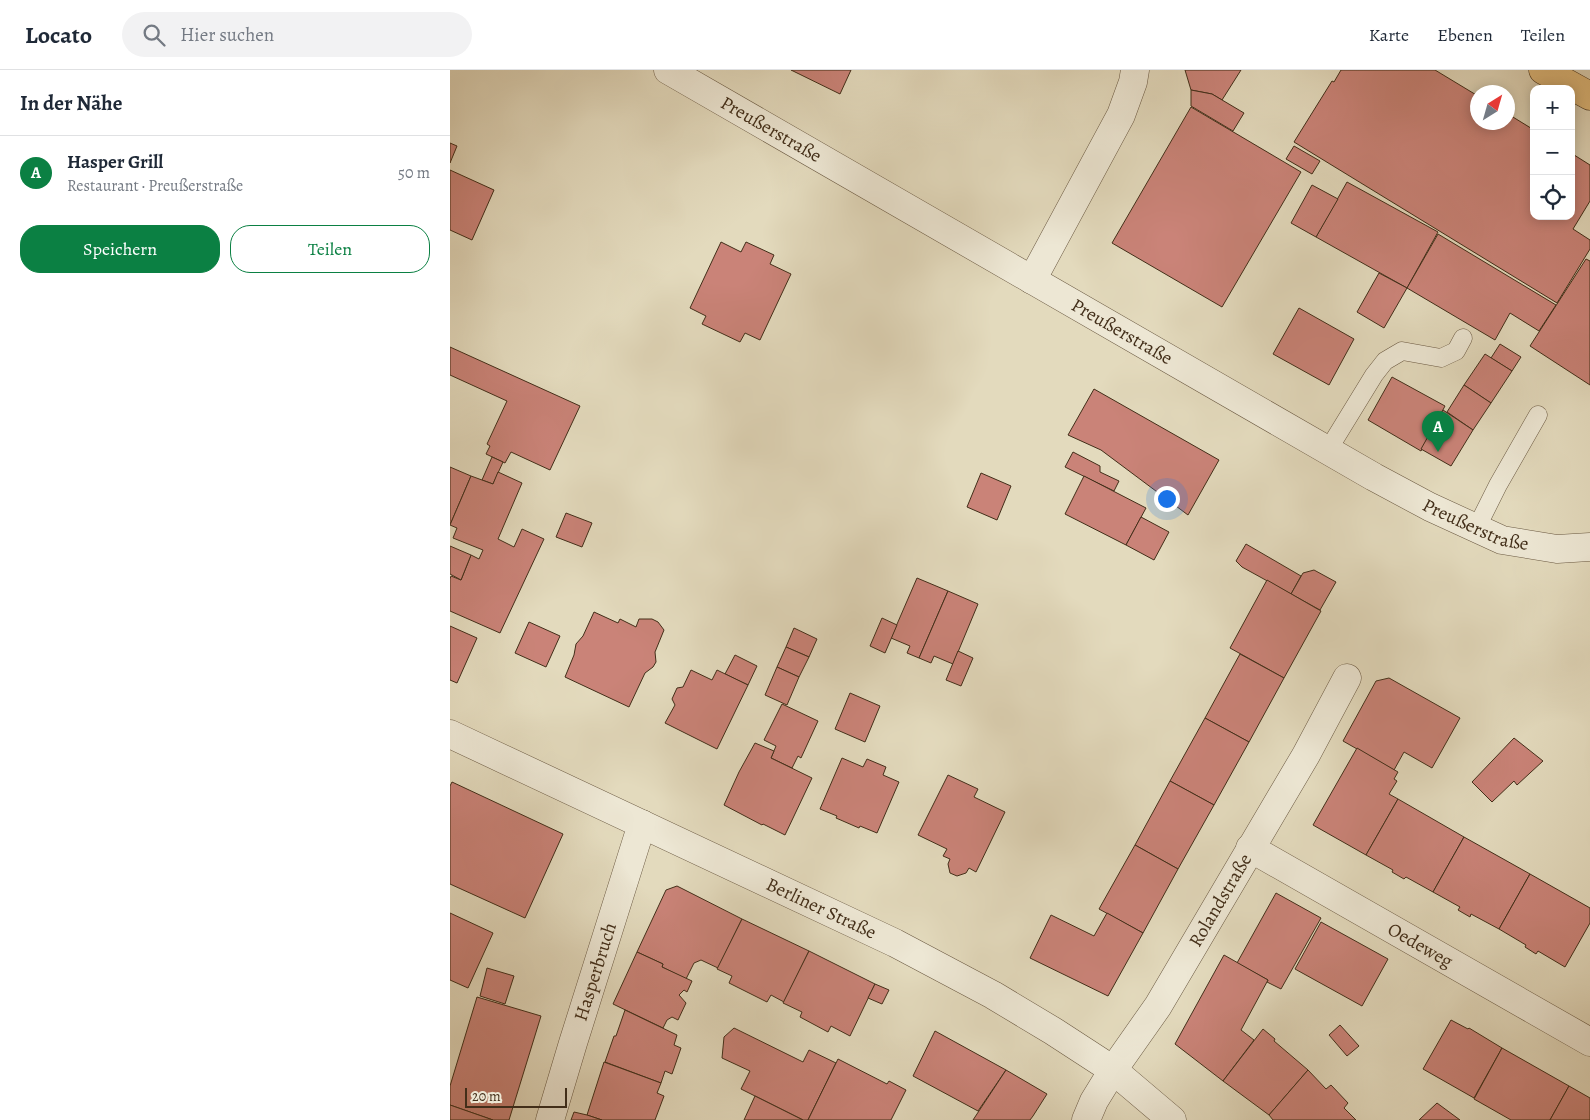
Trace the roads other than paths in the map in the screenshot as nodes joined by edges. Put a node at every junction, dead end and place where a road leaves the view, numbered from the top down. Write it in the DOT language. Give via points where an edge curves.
graph roads {
  1 [pos="668,70"];
  2 [pos="1134,70"];
  3 [pos="1543,70"];
  4 [pos="1590,96"];
  5 [pos="1032,280"];
  6 [pos="1463,338"];
  7 [pos="1538,415"];
  8 [pos="1328,450"];
  9 [pos="1476,529"];
  10 [pos="1590,547"];
  11 [pos="1347,678"];
  12 [pos="450,734"];
  13 [pos="642,824"];
  14 [pos="1250,848"];
  15 [pos="1590,1042"];
  16 [pos="1113,1070"];
  17 [pos="550,1120"];
  18 [pos="1086,1120"];
  19 [pos="1172,1120"];
  1 -- 5 [label="street, Preußerstraße"];
  2 -- 5 [label="street" via="1121,115"];
  3 -- 4 [label="main road"];
  5 -- 8 [label="street, Preußerstraße"];
  6 -- 8 [label="lane" via="1456,351 1441,358 1402,352 1385,361"];
  7 -- 9 [label="lane"];
  8 -- 9 [label="street, Preußerstraße"];
  9 -- 10 [label="street, Preußerstraße" via="1502,540 1557,549"];
  11 -- 14 [label="street, Rolandstraße" via="1306,755"];
  12 -- 13 [label="street, Berliner Straße"];
  13 -- 16 [label="street, Berliner Straße" via="903,947 993,995"];
  13 -- 17 [label="street, Hasperbruch"];
  14 -- 15 [label="street, Oedeweg"];
  14 -- 16 [label="street, Rolandstraße" via="1158,1006"];
  16 -- 18 [label="street, Rolandstraße"];
  16 -- 19 [label="street, Berliner Straße"];
}
